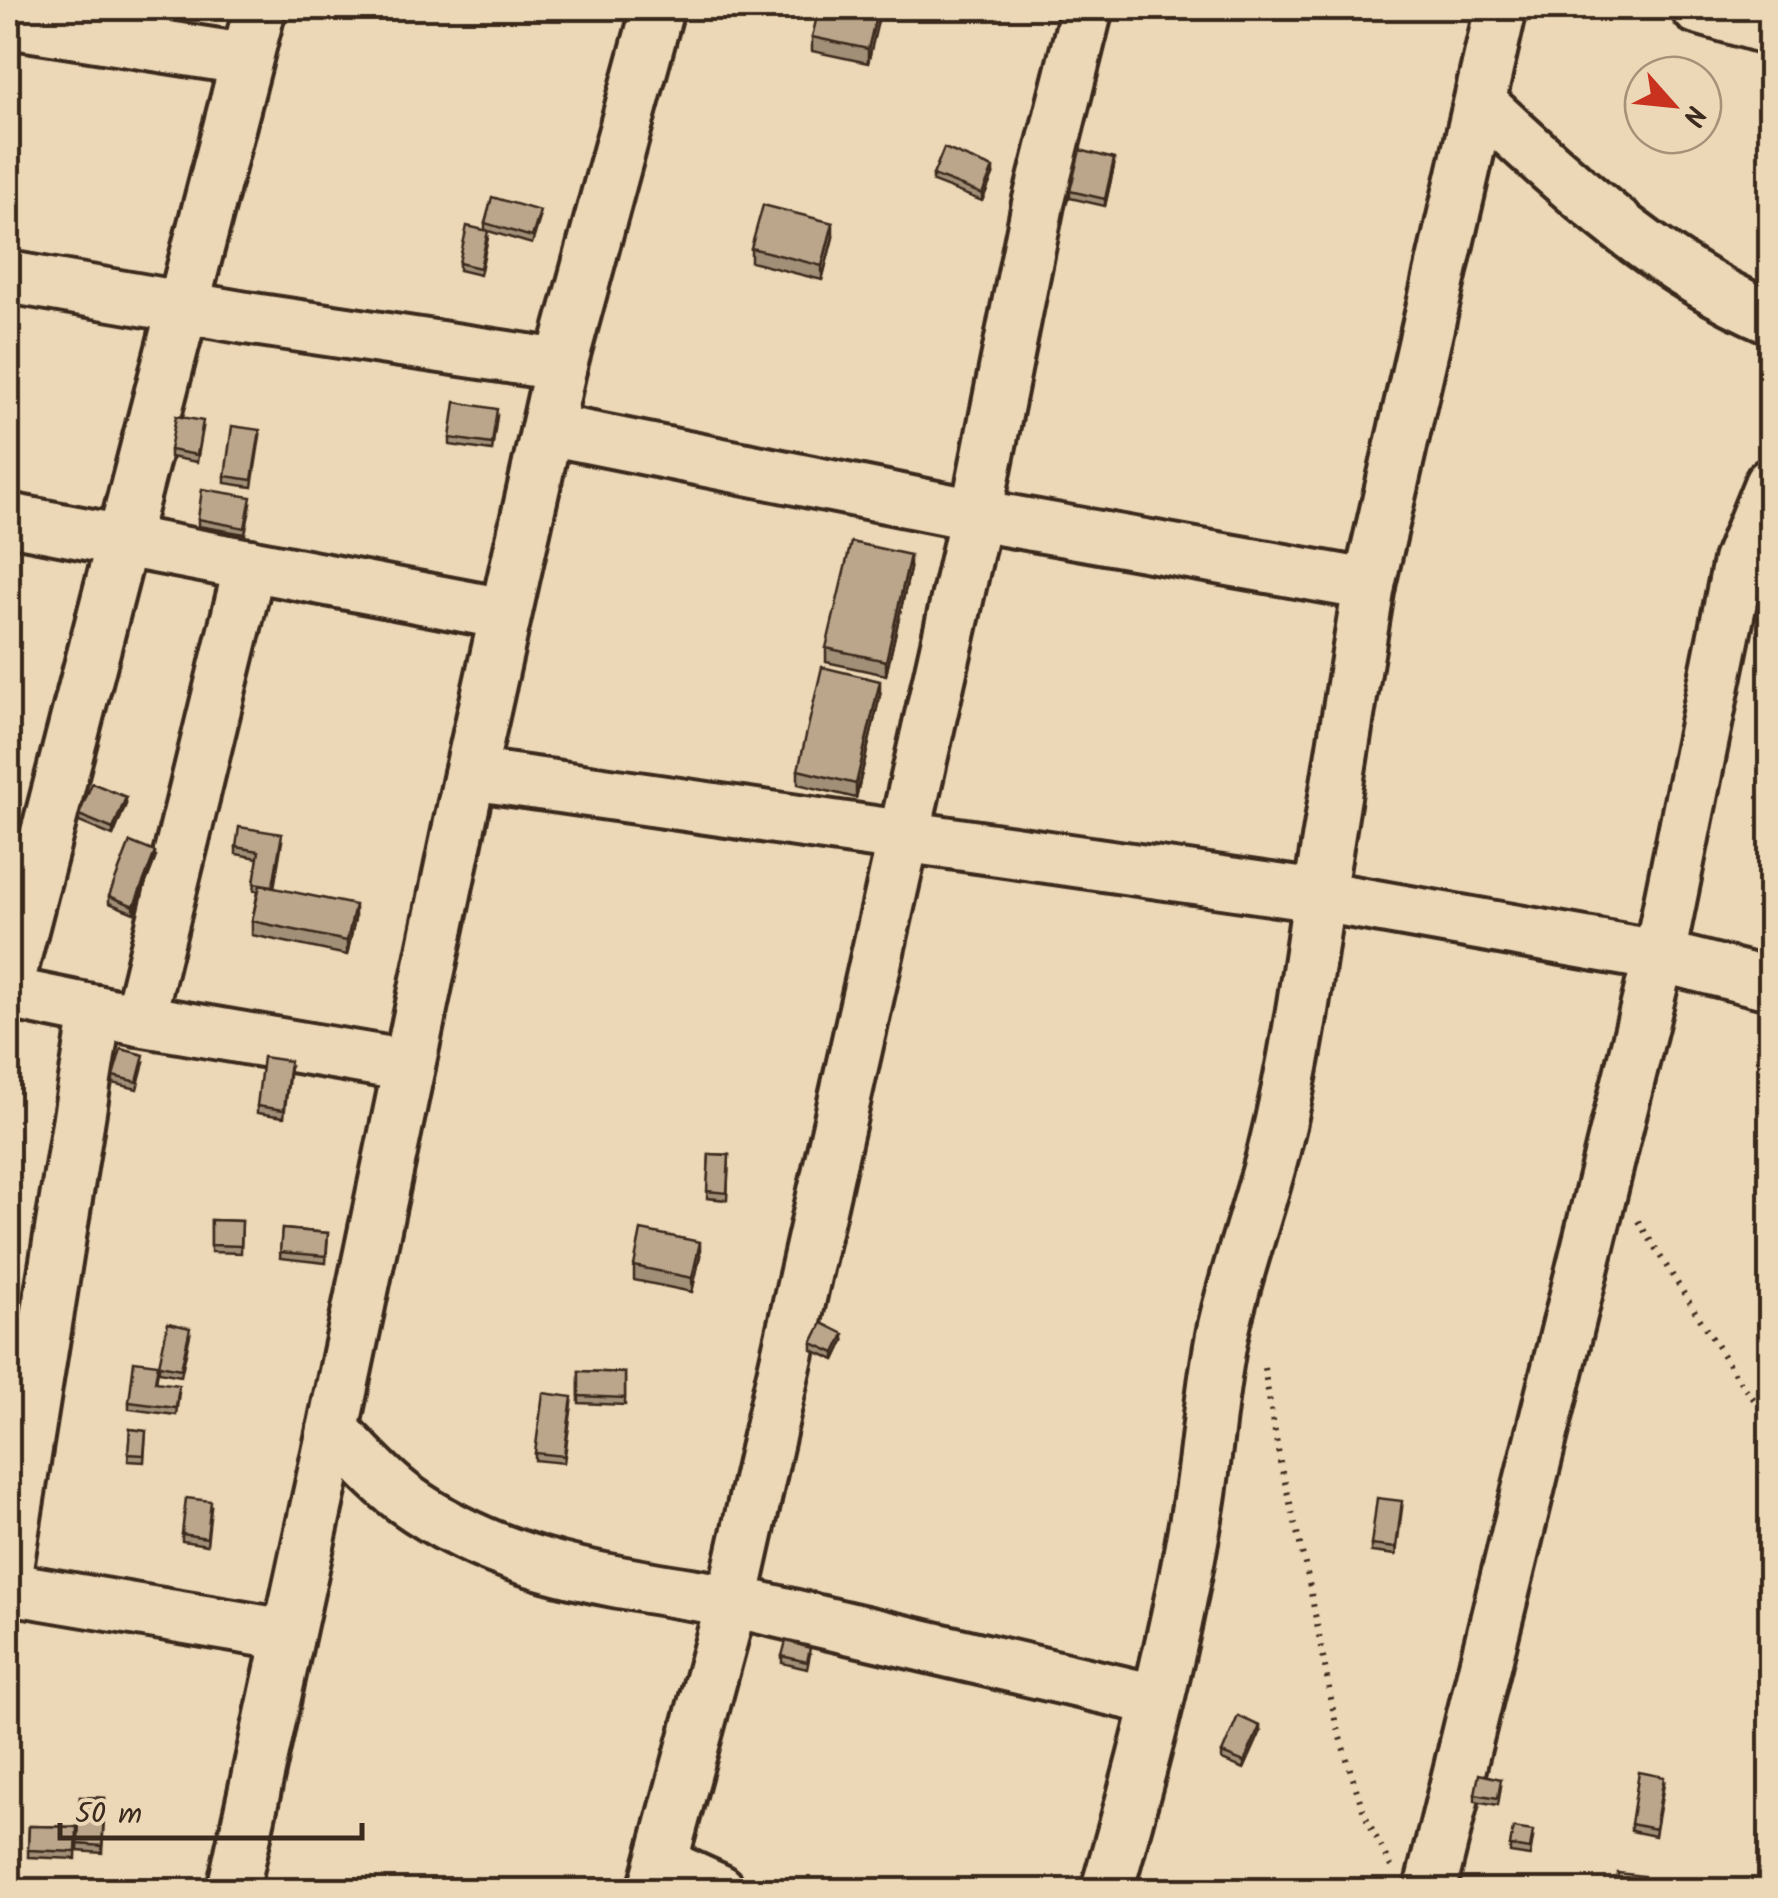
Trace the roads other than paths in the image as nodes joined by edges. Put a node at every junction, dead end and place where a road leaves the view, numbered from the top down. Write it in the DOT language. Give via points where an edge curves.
graph roads {
  1 [pos="260,8"];
  2 [pos="658,8"];
  3 [pos="1087,8"];
  4 [pos="1500,8"];
  5 [pos="1697,8"];
  6 [pos="8,22"];
  7 [pos="1770,29"];
  8 [pos="244,59"];
  9 [pos="1480,102"];
  10 [pos="8,277"];
  11 [pos="184,307"];
  12 [pos="1770,318"];
  13 [pos="562,365"];
  14 [pos="547,429"];
  15 [pos="1770,484"];
  16 [pos="976,515"];
  17 [pos="8,519"];
  18 [pos="121,540"];
  19 [pos="250,565"];
  20 [pos="1369,585"];
  21 [pos="505,614"];
  22 [pos="470,774"];
  23 [pos="904,836"];
  24 [pos="1320,896"];
  25 [pos="1659,956"];
  26 [pos="8,984"];
  27 [pos="1770,984"];
  28 [pos="8,994"];
  29 [pos="118,1016"];
  30 [pos="409,1066"];
  31 [pos="333,1430"];
  32 [pos="8,1562"];
  33 [pos="8,1588"];
  34 [pos="732,1601"];
  35 [pos="288,1635"];
  36 [pos="1156,1700"];
  37 [pos="658,1877"];
  38 [pos="1415,1885"];
  39 [pos="233,1890"];
  40 [pos="719,1890"];
  41 [pos="1107,1890"];
  1 -- 8 [label="street"];
  2 -- 13 [label="street"];
  3 -- 16 [label="street" via="1038,204"];
  4 -- 9 [label="street"];
  5 -- 7 [label="street"];
  6 -- 8 [label="street"];
  8 -- 11 [label="street"];
  9 -- 12 [label="street" via="1619,228"];
  9 -- 20 [label="street"];
  10 -- 11 [label="street"];
  11 -- 13 [label="street"];
  11 -- 18 [label="street"];
  13 -- 14 [label="street"];
  14 -- 16 [label="street"];
  14 -- 21 [label="street"];
  15 -- 25 [label="street" via="1739,561"];
  16 -- 20 [label="street"];
  16 -- 23 [label="street"];
  17 -- 18 [label="street"];
  18 -- 19 [label="street"];
  18 -- 26 [label="street"];
  19 -- 21 [label="street"];
  19 -- 29 [label="street"];
  20 -- 24 [label="street"];
  21 -- 22 [label="street"];
  22 -- 23 [label="street"];
  22 -- 30 [label="street"];
  23 -- 24 [label="street"];
  23 -- 34 [label="street"];
  24 -- 25 [label="street"];
  24 -- 36 [label="street" via="1295,1058 1224,1327 1198,1504"];
  25 -- 27 [label="street"];
  25 -- 38 [label="street" via="1608,1173"];
  28 -- 29 [label="street"];
  29 -- 30 [label="street"];
  29 -- 32 [label="street"];
  30 -- 31 [label="street"];
  31 -- 34 [label="street" via="403,1498 471,1540 553,1570"];
  31 -- 35 [label="street"];
  33 -- 35 [label="street"];
  34 -- 36 [label="street"];
  34 -- 37 [label="street"];
  35 -- 39 [label="street"];
  36 -- 41 [label="street"];
  37 -- 40 [label="street"];
}
